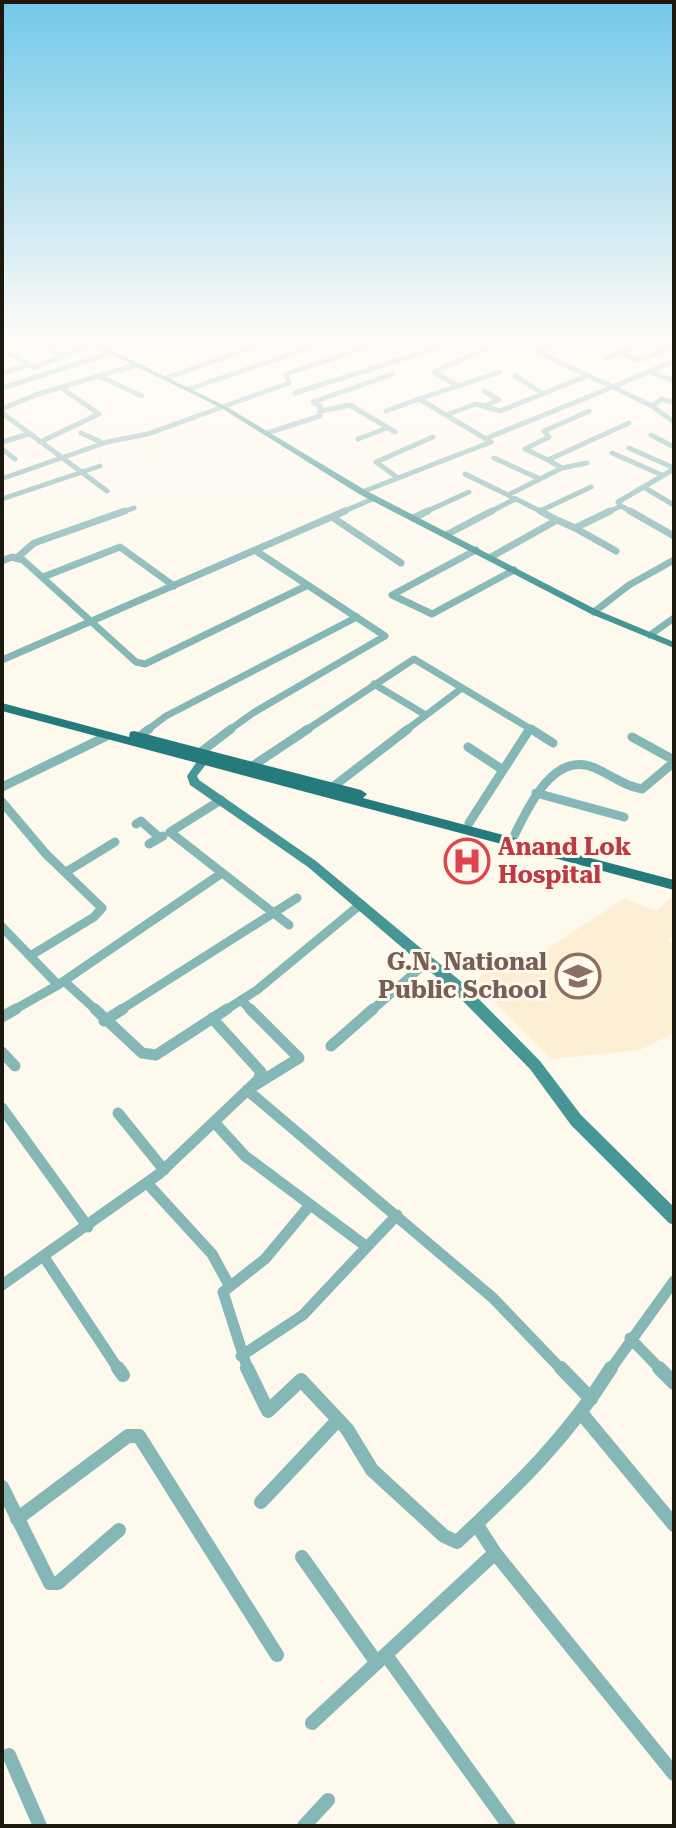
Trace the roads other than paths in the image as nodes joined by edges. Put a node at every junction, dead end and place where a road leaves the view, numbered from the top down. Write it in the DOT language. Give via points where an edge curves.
graph roads {
  1 [pos="21,427"];
  2 [pos="71,427"];
  3 [pos="168,427"];
  4 [pos="257,427"];
  5 [pos="285,427"];
  6 [pos="468,427"];
  7 [pos="513,427"];
  8 [pos="552,427"];
  9 [pos="620,427"];
  10 [pos="387,428"];
  11 [pos="395,432"];
  12 [pos="81,433"];
  13 [pos="267,433"];
  14 [pos="29,434"];
  15 [pos="651,435"];
  16 [pos="433,437"];
  17 [pos="487,438"];
  18 [pos="358,439"];
  19 [pos="2,442"];
  20 [pos="40,442"];
  21 [pos="103,443"];
  22 [pos="674,447"];
  23 [pos="629,448"];
  24 [pos="2,449"];
  25 [pos="612,453"];
  26 [pos="494,458"];
  27 [pos="15,459"];
  28 [pos="63,459"];
  29 [pos="548,460"];
  30 [pos="587,463"];
  31 [pos="100,466"];
  32 [pos="562,468"];
  33 [pos="674,468"];
  34 [pos="82,473"];
  35 [pos="465,474"];
  36 [pos="662,475"];
  37 [pos="4,478"];
  38 [pos="398,478"];
  39 [pos="540,479"];
  40 [pos="591,487"];
  41 [pos="645,488"];
  42 [pos="107,491"];
  43 [pos="362,492"];
  44 [pos="469,492"];
  45 [pos="511,497"];
  46 [pos="375,498"];
  47 [pos="2,499"];
  48 [pos="674,505"];
  49 [pos="621,506"];
  50 [pos="134,508"];
  51 [pos="540,511"];
  52 [pos="332,517"];
  53 [pos="413,518"];
  54 [pos="557,520"];
  55 [pos="575,528"];
  56 [pos="446,535"];
  57 [pos="674,536"];
  58 [pos="476,550"];
  59 [pos="256,551"];
  60 [pos="616,551"];
  61 [pos="18,557"];
  62 [pos="491,557"];
  63 [pos="674,560"];
  64 [pos="2,561"];
  65 [pos="401,563"];
  66 [pos="514,570"];
  67 [pos="43,577"];
  68 [pos="174,586"];
  69 [pos="306,586"];
  70 [pos="594,612"];
  71 [pos="357,617"];
  72 [pos="674,618"];
  73 [pos="91,621"];
  74 [pos="650,635"];
  75 [pos="674,645"];
  76 [pos="2,660"];
  77 [pos="374,684"];
  78 [pos="462,688"];
  79 [pos="4,707"];
  80 [pos="424,714"];
  81 [pos="529,730"];
  82 [pos="140,736"];
  83 [pos="105,737"];
  84 [pos="632,737"];
  85 [pos="553,743"];
  86 [pos="468,747"];
  87 [pos="202,757"];
  88 [pos="254,765"];
  89 [pos="503,770"];
  90 [pos="334,786"];
  91 [pos="2,787"];
  92 [pos="536,793"];
  93 [pos="221,800"];
  94 [pos="2,802"];
  95 [pos="624,817"];
  96 [pos="469,823"];
  97 [pos="136,824"];
  98 [pos="170,832"];
  99 [pos="515,834"];
  100 [pos="160,838"];
  101 [pos="115,842"];
  102 [pos="149,844"];
  103 [pos="66,872"];
  104 [pos="222,873"];
  105 [pos="674,876"];
  106 [pos="674,885"];
  107 [pos="297,898"];
  108 [pos="361,904"];
  109 [pos="275,914"];
  110 [pos="289,925"];
  111 [pos="2,927"];
  112 [pos="30,956"];
  113 [pos="428,961"];
  114 [pos="61,983"];
  115 [pos="241,1000"];
  116 [pos="2,1017"];
  117 [pos="212,1018"];
  118 [pos="104,1021"];
  119 [pos="331,1046"];
  120 [pos="2,1052"];
  121 [pos="15,1066"];
  122 [pos="247,1090"];
  123 [pos="2,1108"];
  124 [pos="118,1113"];
  125 [pos="214,1122"];
  126 [pos="164,1170"];
  127 [pos="147,1183"];
  128 [pos="310,1205"];
  129 [pos="397,1215"];
  130 [pos="674,1218"];
  131 [pos="88,1227"];
  132 [pos="367,1247"];
  133 [pos="44,1257"];
  134 [pos="2,1269"];
  135 [pos="674,1281"];
  136 [pos="6,1282"];
  137 [pos="229,1285"];
  138 [pos="630,1338"];
  139 [pos="241,1356"];
  140 [pos="123,1375"];
  141 [pos="674,1383"];
  142 [pos="591,1399"];
  143 [pos="582,1414"];
  144 [pos="338,1420"];
  145 [pos="2,1487"];
  146 [pos="261,1502"];
  147 [pos="17,1519"];
  148 [pos="477,1525"];
  149 [pos="674,1525"];
  150 [pos="119,1530"];
  151 [pos="495,1553"];
  152 [pos="302,1557"];
  153 [pos="277,1655"];
  154 [pos="382,1659"];
  155 [pos="312,1723"];
  156 [pos="9,1755"];
  157 [pos="674,1774"];
  158 [pos="328,1800"];
  159 [pos="40,1826"];
  160 [pos="304,1826"];
  161 [pos="509,1826"];
  1 -- 14 [label="street"];
  2 -- 20 [label="street"];
  3 -- 21 [label="street"];
  4 -- 13 [label="street"];
  5 -- 13 [label="street"];
  6 -- 17 [label="street"];
  7 -- 17 [label="street"];
  8 -- 29 [label="street" via="544,431 549,437 525,449"];
  9 -- 29 [label="street"];
  10 -- 11 [label="street"];
  10 -- 18 [label="street"];
  12 -- 21 [label="street"];
  13 -- 43 [label="street"];
  14 -- 19 [label="street"];
  14 -- 20 [label="street"];
  15 -- 22 [label="street"];
  16 -- 38 [label="street" via="376,462"];
  17 -- 38 [label="street" via="491,441"];
  20 -- 28 [label="street"];
  21 -- 28 [label="street"];
  23 -- 33 [label="street"];
  24 -- 27 [label="street"];
  25 -- 36 [label="street"];
  26 -- 39 [label="street"];
  28 -- 34 [label="street"];
  28 -- 37 [label="street"];
  29 -- 32 [label="street"];
  30 -- 32 [label="street"];
  31 -- 34 [label="street"];
  32 -- 39 [label="street"];
  33 -- 36 [label="street"];
  34 -- 42 [label="street"];
  34 -- 47 [label="street"];
  35 -- 45 [label="street"];
  36 -- 41 [label="street"];
  38 -- 43 [label="street"];
  39 -- 45 [label="street"];
  40 -- 51 [label="street"];
  41 -- 48 [label="street"];
  41 -- 49 [label="street" via="618,502"];
  43 -- 46 [label="street"];
  44 -- 53 [label="street"];
  45 -- 51 [label="street"];
  45 -- 56 [label="street"];
  46 -- 52 [label="street"];
  46 -- 53 [label="street"];
  49 -- 55 [label="street"];
  49 -- 57 [label="street"];
  50 -- 61 [label="street" via="34,543"];
  51 -- 54 [label="street"];
  52 -- 59 [label="street"];
  52 -- 65 [label="street"];
  53 -- 56 [label="street"];
  54 -- 55 [label="street"];
  54 -- 62 [label="street"];
  55 -- 60 [label="street"];
  56 -- 58 [label="street"];
  58 -- 62 [label="street"];
  58 -- 66 [label="street" via="392,595 432,614"];
  59 -- 68 [label="street"];
  59 -- 69 [label="street"];
  61 -- 64 [label="street"];
  61 -- 67 [label="street"];
  62 -- 66 [label="street"];
  63 -- 70 [label="street"];
  66 -- 70 [label="street"];
  67 -- 68 [label="street" via="120,547"];
  67 -- 73 [label="street"];
  68 -- 73 [label="street"];
  69 -- 71 [label="street"];
  69 -- 73 [label="street" via="149,664 136,662"];
  70 -- 74 [label="street"];
  71 -- 82 [label="street" via="166,716"];
  71 -- 87 [label="street" via="385,636 253,713"];
  72 -- 74 [label="street"];
  73 -- 76 [label="street"];
  74 -- 75 [label="street"];
  77 -- 78 [label="street" via="414,659"];
  77 -- 80 [label="street"];
  77 -- 88 [label="street"];
  78 -- 80 [label="street"];
  78 -- 81 [label="street"];
  79 -- 82 [label="main road"];
  79 -- 83 [label="main road"];
  80 -- 90 [label="street"];
  81 -- 85 [label="street"];
  81 -- 89 [label="street"];
  82 -- 87 [label="main road"];
  83 -- 87 [label="main road"];
  83 -- 91 [label="street"];
  84 -- 92 [label="street" via="673,761 646,788 634,788 576,763"];
  86 -- 89 [label="street"];
  87 -- 88 [label="main road"];
  87 -- 93 [label="street" via="192,779"];
  87 -- 106 [label="main road"];
  88 -- 90 [label="main road"];
  89 -- 96 [label="street"];
  90 -- 96 [label="main road"];
  92 -- 95 [label="street"];
  92 -- 99 [label="street"];
  93 -- 98 [label="street"];
  93 -- 108 [label="street"];
  94 -- 103 [label="street"];
  96 -- 99 [label="main road"];
  97 -- 100 [label="street" via="141,821"];
  98 -- 100 [label="street"];
  98 -- 104 [label="street"];
  99 -- 105 [label="main road"];
  100 -- 102 [label="street"];
  101 -- 103 [label="street"];
  103 -- 112 [label="street" via="102,908"];
  104 -- 109 [label="street"];
  104 -- 114 [label="street"];
  107 -- 109 [label="street"];
  108 -- 113 [label="street"];
  108 -- 115 [label="street"];
  109 -- 110 [label="street"];
  109 -- 118 [label="street"];
  111 -- 112 [label="street"];
  112 -- 114 [label="street"];
  113 -- 119 [label="street"];
  113 -- 130 [label="street" via="535,1065 576,1120"];
  114 -- 116 [label="street"];
  114 -- 118 [label="street"];
  115 -- 117 [label="street"];
  115 -- 122 [label="street" via="299,1058"];
  117 -- 118 [label="street" via="156,1055 142,1053"];
  117 -- 122 [label="street" via="261,1072"];
  120 -- 121 [label="street"];
  122 -- 125 [label="street"];
  122 -- 129 [label="street"];
  123 -- 131 [label="street"];
  124 -- 126 [label="street"];
  125 -- 126 [label="street"];
  125 -- 128 [label="street" via="245,1156"];
  126 -- 127 [label="street"];
  127 -- 131 [label="street"];
  127 -- 137 [label="street" via="212,1254"];
  128 -- 132 [label="street"];
  128 -- 137 [label="street" via="265,1259"];
  129 -- 132 [label="street"];
  129 -- 142 [label="street" via="510,1314"];
  131 -- 133 [label="street"];
  132 -- 139 [label="street" via="291,1326"];
  133 -- 136 [label="street"];
  133 -- 140 [label="street"];
  134 -- 136 [label="street"];
  135 -- 138 [label="street"];
  137 -- 139 [label="street" via="223,1296"];
  138 -- 141 [label="street"];
  138 -- 142 [label="street"];
  139 -- 144 [label="street" via="268,1411 301,1380"];
  142 -- 143 [label="street"];
  143 -- 148 [label="street" via="535,1470"];
  143 -- 149 [label="street"];
  144 -- 146 [label="street"];
  144 -- 148 [label="street" via="372,1470 444,1536 457,1542"];
  145 -- 147 [label="street"];
  147 -- 150 [label="street" via="53,1584"];
  147 -- 153 [label="street" via="128,1436 139,1436"];
  148 -- 151 [label="street"];
  151 -- 154 [label="street"];
  151 -- 157 [label="street"];
  152 -- 154 [label="street"];
  154 -- 155 [label="street"];
  154 -- 161 [label="street"];
  156 -- 159 [label="street"];
  158 -- 160 [label="street"];
}
